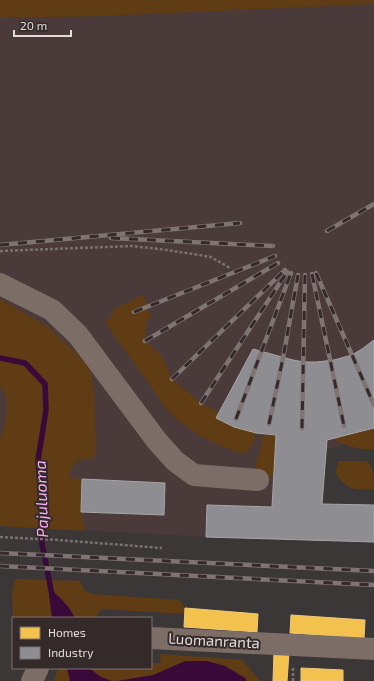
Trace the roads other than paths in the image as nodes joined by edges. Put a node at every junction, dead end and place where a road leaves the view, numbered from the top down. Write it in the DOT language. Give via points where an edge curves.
graph roads {
  1 [pos="0,284"];
  2 [pos="258,480"];
  3 [pos="152,638"];
  4 [pos="374,650"];
  5 [pos="38,669"];
  6 [pos="32,681"];
  1 -- 2 [label="street" via="52,310 78,335 157,441 175,461 194,475"];
  3 -- 4 [label="street, Luomanranta"];
  5 -- 6 [label="street"];
}
